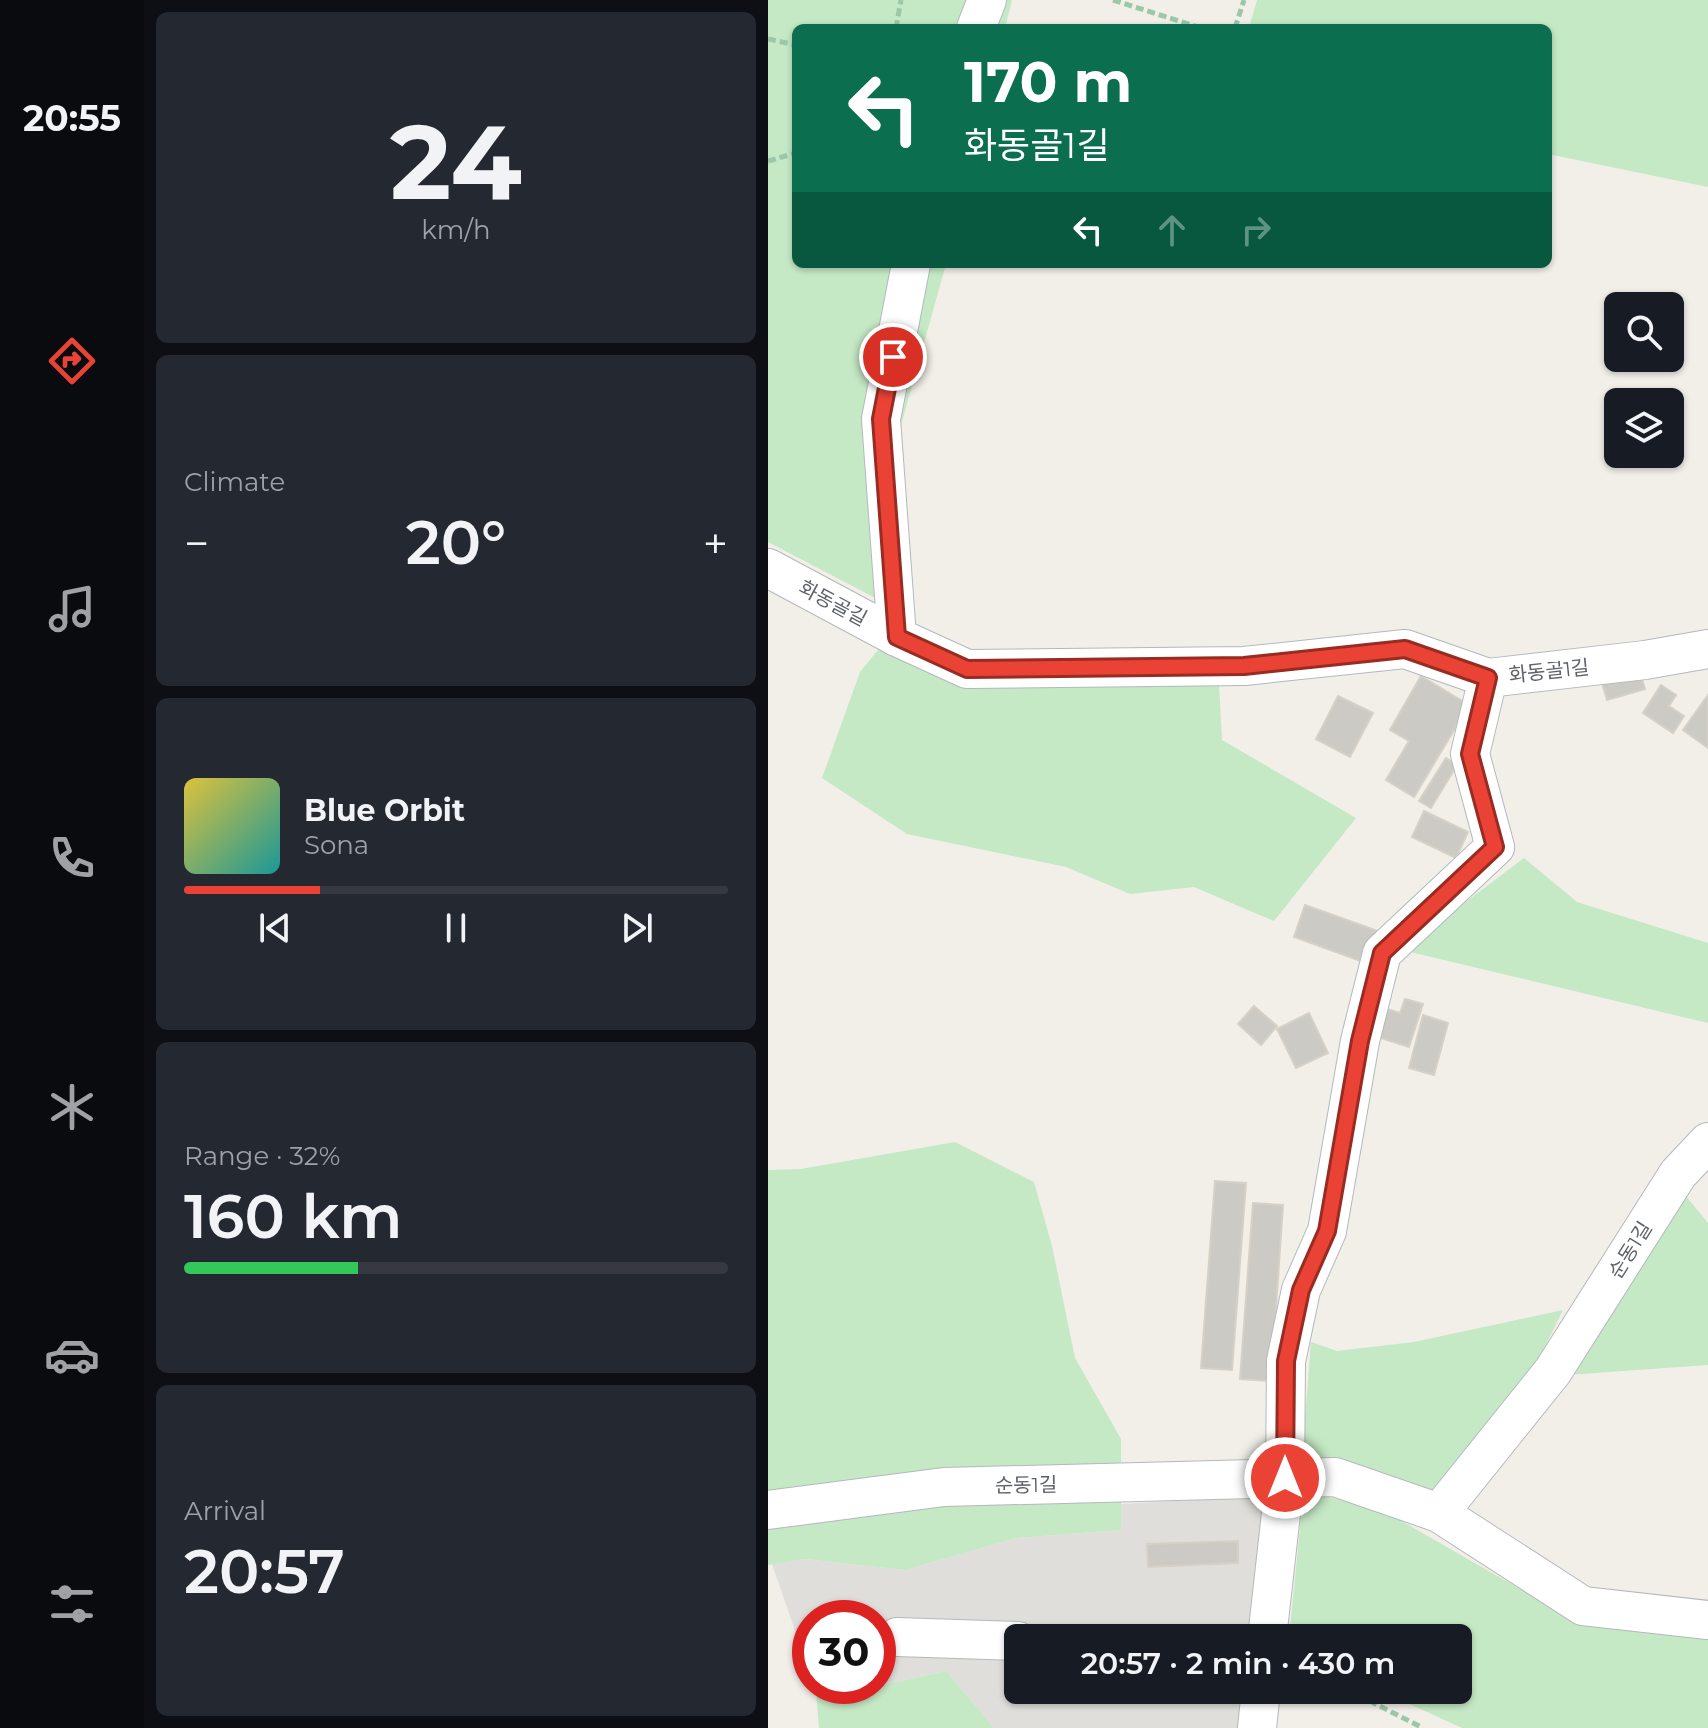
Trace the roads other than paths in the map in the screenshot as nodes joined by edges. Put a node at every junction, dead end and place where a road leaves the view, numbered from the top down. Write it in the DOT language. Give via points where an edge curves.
graph roads {
  1 [pos="987,0"];
  2 [pos="978,24"];
  3 [pos="910,268"];
  4 [pos="768,568"];
  5 [pos="897,637"];
  6 [pos="1708,649"];
  7 [pos="1488,678"];
  8 [pos="1708,1142"];
  9 [pos="1285,1478"];
  10 [pos="768,1510"];
  11 [pos="1439,1513"];
  12 [pos="1708,1620"];
  13 [pos="1269,1624"];
  14 [pos="897,1637"];
  15 [pos="1004,1641"];
  16 [pos="1260,1704"];
  17 [pos="1257,1728"];
  1 -- 2 [label="street"];
  3 -- 5 [label="street, 화동골길" via="881,419"];
  4 -- 5 [label="street, 화동골길"];
  5 -- 7 [label="street, 화동골길" via="967,669 1244,666 1405,649"];
  6 -- 7 [label="street, 화동골1길"];
  7 -- 9 [label="street, 화동골1길" via="1470,754 1495,847 1382,953 1360,1041 1327,1231 1301,1290 1286,1361"];
  8 -- 11 [label="street, 순동1길" via="1678,1174 1553,1371"];
  9 -- 10 [label="street, 순동1길" via="944,1487"];
  9 -- 11 [label="street, 순동1길" via="1335,1477"];
  9 -- 13 [label="street"];
  11 -- 12 [label="street, 순동1길" via="1583,1606"];
  14 -- 15 [label="street"];
  16 -- 17 [label="street"];
}
